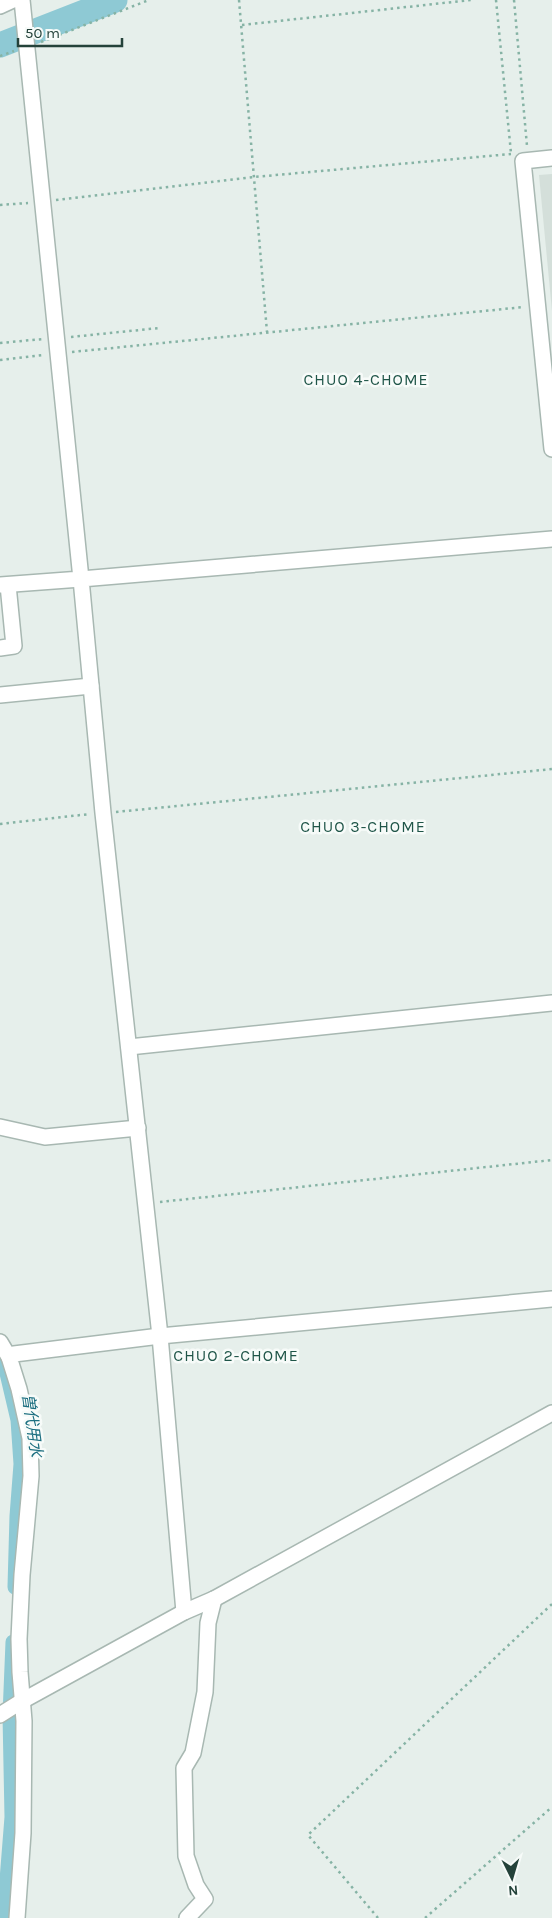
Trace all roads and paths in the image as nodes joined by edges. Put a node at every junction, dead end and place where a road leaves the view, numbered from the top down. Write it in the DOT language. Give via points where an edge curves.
graph roads {
  1 [pos="13,0"];
  2 [pos="22,0"];
  3 [pos="149,0"];
  4 [pos="238,0"];
  5 [pos="471,0"];
  6 [pos="496,0"];
  7 [pos="514,0"];
  8 [pos="0,6"];
  9 [pos="242,25"];
  10 [pos="27,47"];
  11 [pos="521,158"];
  12 [pos="552,158"];
  13 [pos="254,177"];
  14 [pos="42,201"];
  15 [pos="0,205"];
  16 [pos="538,306"];
  17 [pos="159,328"];
  18 [pos="267,332"];
  19 [pos="546,332"];
  20 [pos="56,338"];
  21 [pos="0,343"];
  22 [pos="547,347"];
  23 [pos="58,354"];
  24 [pos="0,360"];
  25 [pos="552,449"];
  26 [pos="552,539"];
  27 [pos="81,579"];
  28 [pos="4,585"];
  29 [pos="0,648"];
  30 [pos="91,686"];
  31 [pos="0,695"];
  32 [pos="552,769"];
  33 [pos="103,813"];
  34 [pos="0,824"];
  35 [pos="552,1003"];
  36 [pos="129,1047"];
  37 [pos="0,1127"];
  38 [pos="138,1128"];
  39 [pos="552,1160"];
  40 [pos="146,1204"];
  41 [pos="552,1299"];
  42 [pos="160,1336"];
  43 [pos="0,1342"];
  44 [pos="8,1357"];
  45 [pos="552,1413"];
  46 [pos="214,1599"];
  47 [pos="552,1604"];
  48 [pos="184,1612"];
  49 [pos="22,1701"];
  50 [pos="1,1714"];
  51 [pos="552,1808"];
  52 [pos="17,1918"];
  53 [pos="186,1918"];
  54 [pos="378,1918"];
  55 [pos="425,1918"];
  1 -- 8 [label="street"];
  2 -- 10 [label="street"];
  3 -- 10 [label="path"];
  4 -- 9 [label="path"];
  5 -- 9 [label="path"];
  6 -- 11 [label="path"];
  7 -- 11 [label="path"];
  9 -- 13 [label="path"];
  10 -- 14 [label="street"];
  11 -- 12 [label="street"];
  11 -- 13 [label="path"];
  11 -- 16 [label="street"];
  13 -- 14 [label="path"];
  13 -- 18 [label="path"];
  14 -- 15 [label="path"];
  14 -- 20 [label="street"];
  16 -- 18 [label="path"];
  16 -- 19 [label="street"];
  17 -- 20 [label="path"];
  18 -- 23 [label="path"];
  19 -- 22 [label="street"];
  20 -- 21 [label="path"];
  20 -- 23 [label="street"];
  22 -- 25 [label="street"];
  23 -- 24 [label="path"];
  23 -- 27 [label="street"];
  26 -- 27 [label="street"];
  27 -- 28 [label="street"];
  27 -- 30 [label="street"];
  28 -- 29 [label="street" via="14,646"];
  30 -- 31 [label="street"];
  30 -- 33 [label="street"];
  32 -- 33 [label="path"];
  33 -- 34 [label="path"];
  33 -- 36 [label="street"];
  35 -- 36 [label="street"];
  36 -- 38 [label="street"];
  37 -- 38 [label="street" via="45,1137"];
  38 -- 40 [label="street"];
  39 -- 40 [label="path"];
  40 -- 42 [label="street"];
  41 -- 42 [label="street"];
  42 -- 44 [label="street"];
  42 -- 48 [label="street"];
  43 -- 44 [label="street"];
  44 -- 49 [label="street" via="30,1438 31,1476 19,1639"];
  45 -- 46 [label="street"];
  46 -- 48 [label="street"];
  46 -- 53 [label="street" via="208,1623 205,1692 193,1753 184,1768 186,1856 196,1885 205,1898"];
  47 -- 54 [label="path" via="308,1835"];
  48 -- 49 [label="street"];
  49 -- 50 [label="street"];
  49 -- 52 [label="street" via="23,1833"];
  51 -- 55 [label="path"];
}
